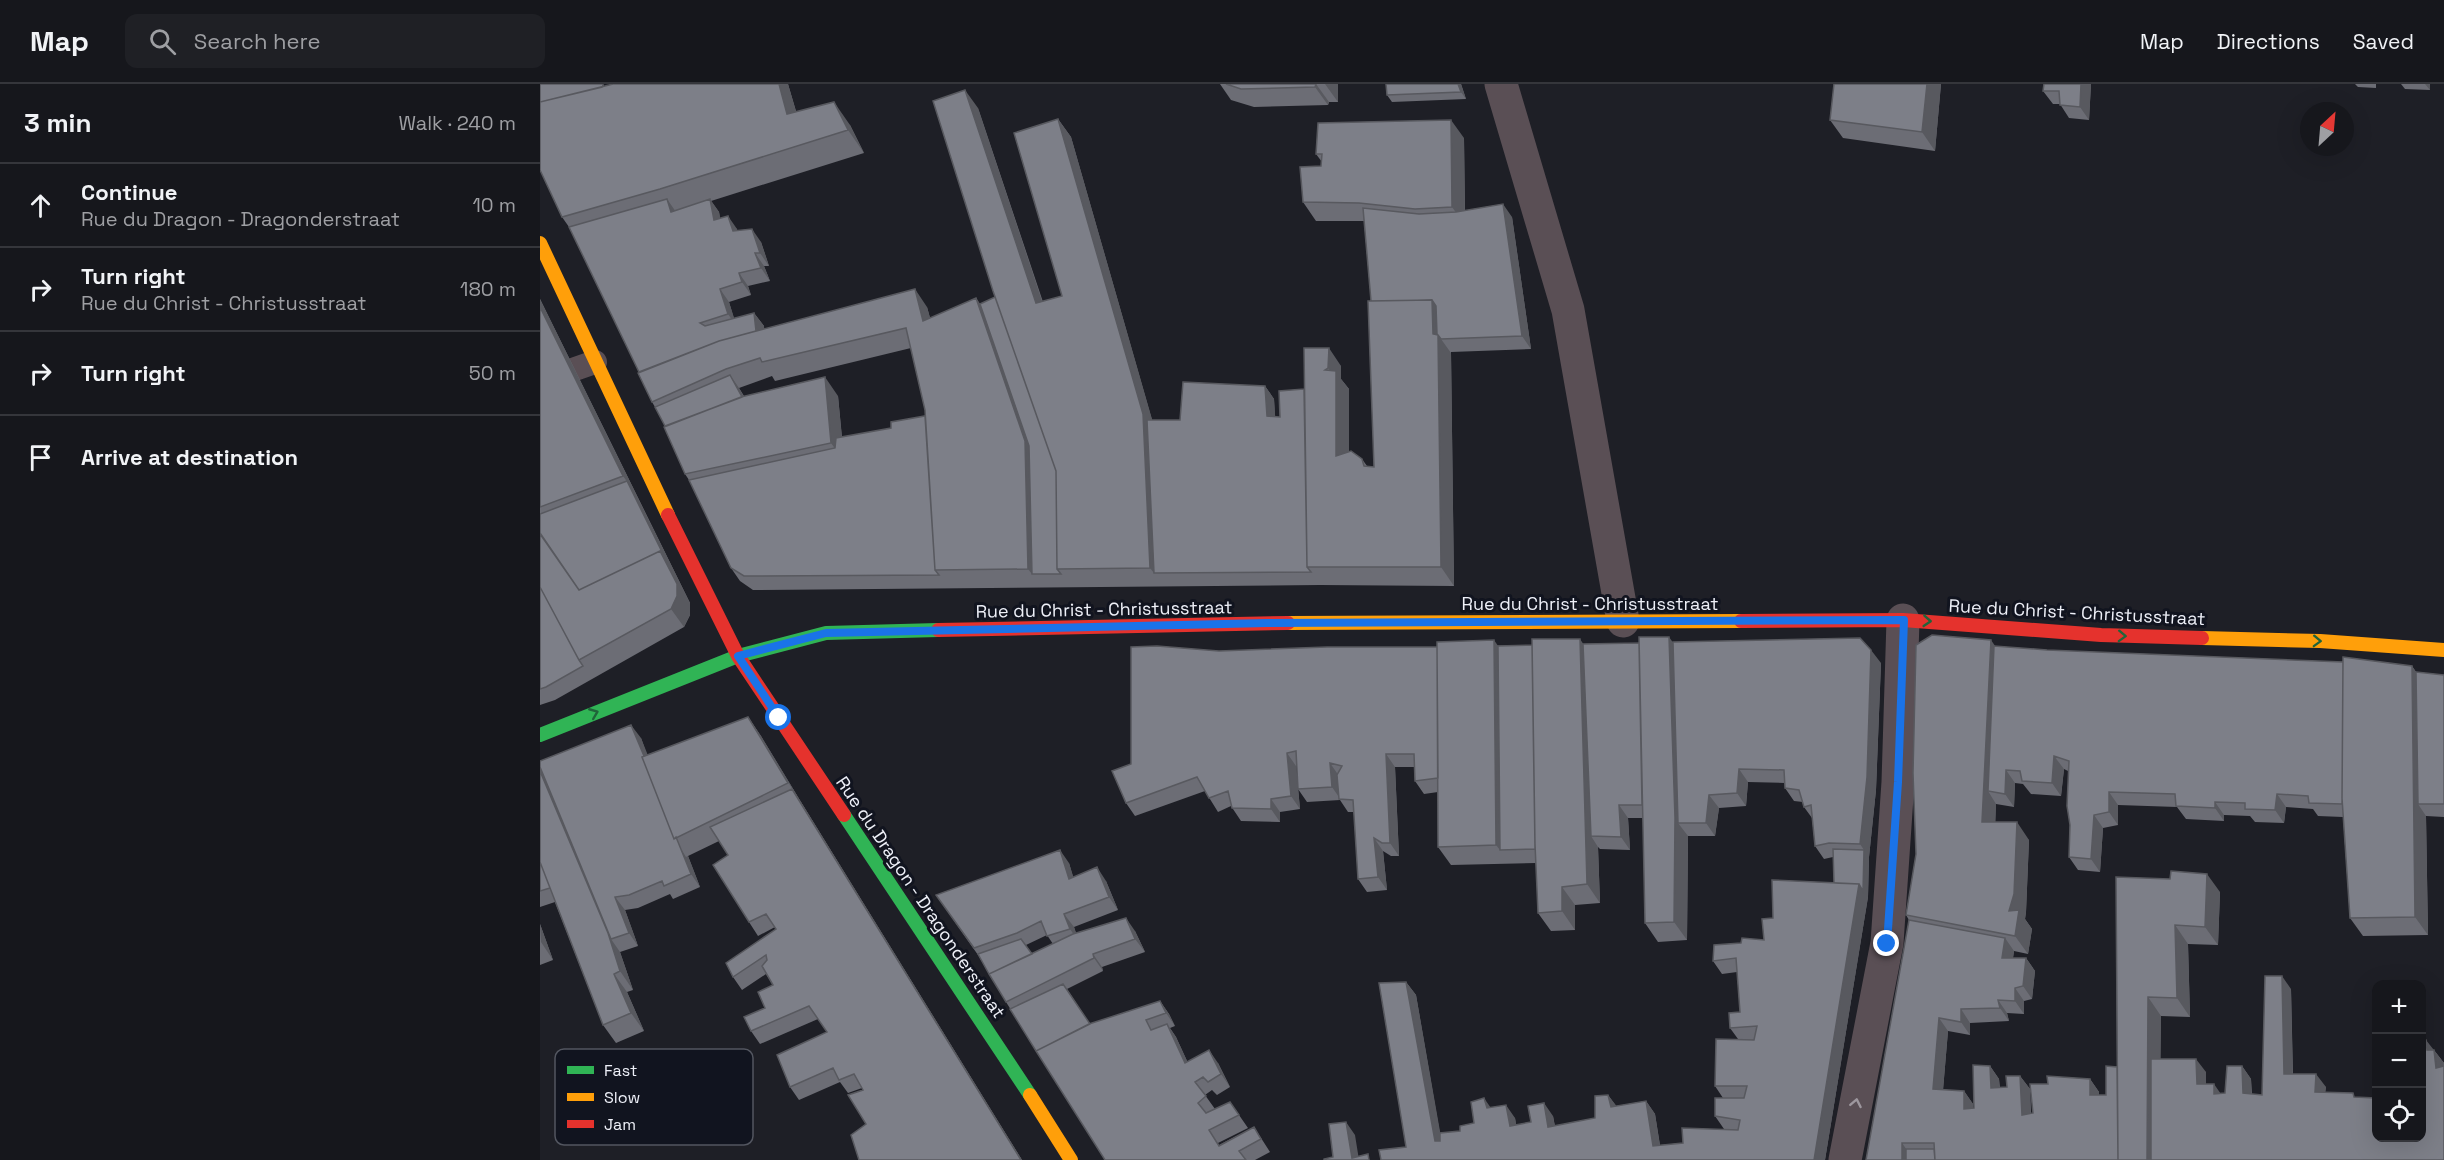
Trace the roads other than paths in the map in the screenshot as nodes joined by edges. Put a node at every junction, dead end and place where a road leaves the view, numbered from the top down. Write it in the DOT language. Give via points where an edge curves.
graph roads {
  1 [pos="1501,84"];
  2 [pos="540,243"];
  3 [pos="1904,620"];
  4 [pos="1623,621"];
  5 [pos="2444,651"];
  6 [pos="738,656"];
  7 [pos="540,735"];
  8 [pos="1071,1160"];
  9 [pos="1845,1160"];
  1 -- 4 [label="street" via="1568,310"];
  2 -- 6 [label="street, Rue du Dragon - Dragonderstraat" via="585,365"];
  3 -- 4 [label="street, Rue du Christ - Christusstraat"];
  3 -- 5 [label="street, Rue du Christ - Christusstraat, one-way" via="2101,635 2320,641"];
  9 -- 3 [label="street, one-way" via="1887,944"];
  4 -- 6 [label="street, Rue du Christ - Christusstraat" via="1267,623 826,633"];
  7 -- 6 [label="street, Rue du Christ - Christusstraat, one-way"];
  6 -- 8 [label="street, Rue du Dragon - Dragonderstraat"];
}
